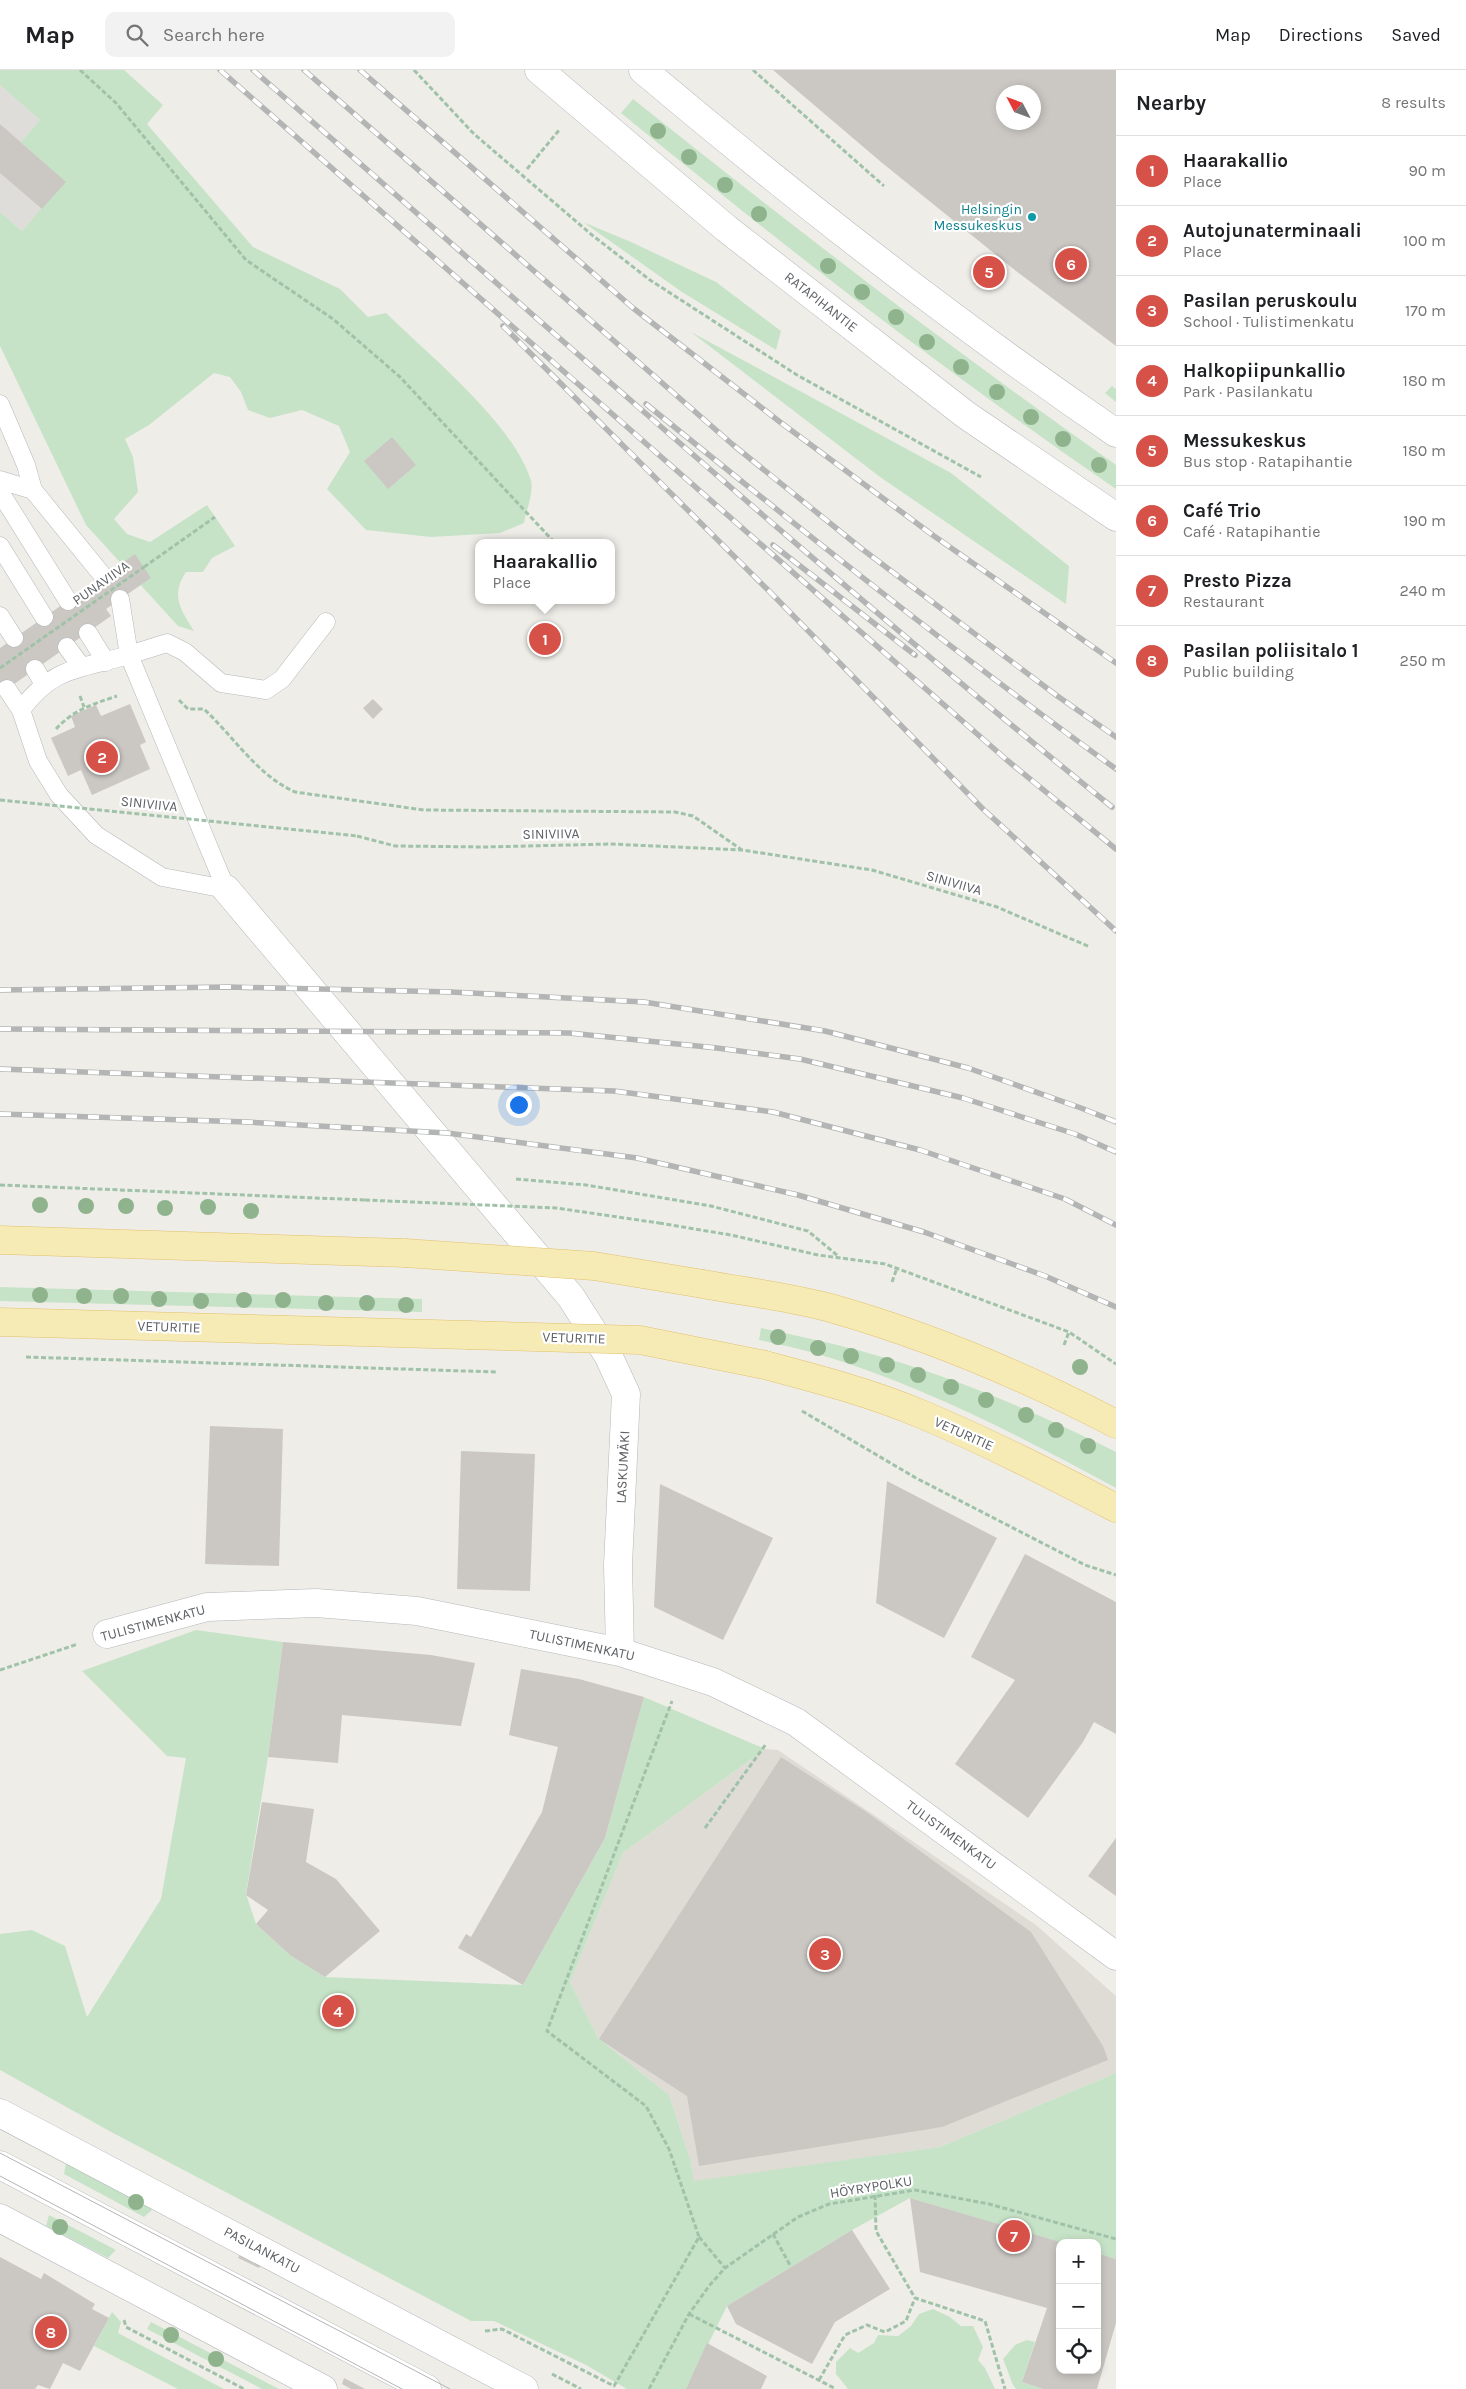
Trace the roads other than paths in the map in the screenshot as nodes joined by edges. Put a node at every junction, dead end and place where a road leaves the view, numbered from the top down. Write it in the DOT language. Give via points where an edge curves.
graph roads {
  1 [pos="539,70"];
  2 [pos="643,70"];
  3 [pos="0,404"];
  4 [pos="1116,433"];
  5 [pos="0,480"];
  6 [pos="33,490"];
  7 [pos="0,492"];
  8 [pos="1116,517"];
  9 [pos="0,546"];
  10 [pos="104,576"];
  11 [pos="120,599"];
  12 [pos="68,601"];
  13 [pos="0,616"];
  14 [pos="44,617"];
  15 [pos="326,622"];
  16 [pos="88,633"];
  17 [pos="14,638"];
  18 [pos="66,647"];
  19 [pos="129,655"];
  20 [pos="106,662"];
  21 [pos="81,666"];
  22 [pos="7,688"];
  23 [pos="21,710"];
  24 [pos="226,889"];
  25 [pos="0,1240"];
  26 [pos="0,1322"];
  27 [pos="1116,1424"];
  28 [pos="1116,1508"];
  29 [pos="107,1634"];
  30 [pos="620,1652"];
  31 [pos="1116,1956"];
  32 [pos="0,2112"];
  33 [pos="0,2165"];
  34 [pos="0,2218"];
  35 [pos="323,2389"];
  36 [pos="427,2389"];
  37 [pos="524,2389"];
  1 -- 8 [label="street, RATAPIHANTIE" via="727,229 943,397"];
  2 -- 4 [label="street" via="763,172 1004,355"];
  3 -- 6 [label="lane"];
  5 -- 6 [label="lane"];
  6 -- 10 [label="lane"];
  7 -- 12 [label="lane"];
  9 -- 14 [label="lane"];
  11 -- 19 [label="lane"];
  13 -- 17 [label="lane"];
  15 -- 19 [label="lane" via="282,680 266,690 221,683 185,652 167,643"];
  16 -- 20 [label="lane"];
  18 -- 21 [label="lane"];
  19 -- 20 [label="lane"];
  19 -- 24 [label="lane"];
  20 -- 21 [label="lane"];
  21 -- 23 [label="lane" via="39,677"];
  22 -- 23 [label="lane"];
  23 -- 24 [label="lane" via="38,761 59,795 96,835 162,877"];
  24 -- 30 [label="street, LASKUMÄKI" via="571,1297 608,1355 626,1394 618,1565"];
  25 -- 27 [label="main road, bridge" via="405,1253 594,1266 832,1309 910,1332 994,1366"];
  26 -- 28 [label="main road, VETURITIE, bridge" via="640,1340 765,1365 842,1385 920,1413 1034,1465"];
  29 -- 30 [label="street, TULISTIMENKATU" via="207,1607 316,1603 417,1612"];
  30 -- 31 [label="street, TULISTIMENKATU" via="713,1682 796,1722"];
  32 -- 37 [label="street, PASILANKATU"];
  33 -- 36 [label="street"];
  34 -- 35 [label="street"];
}
